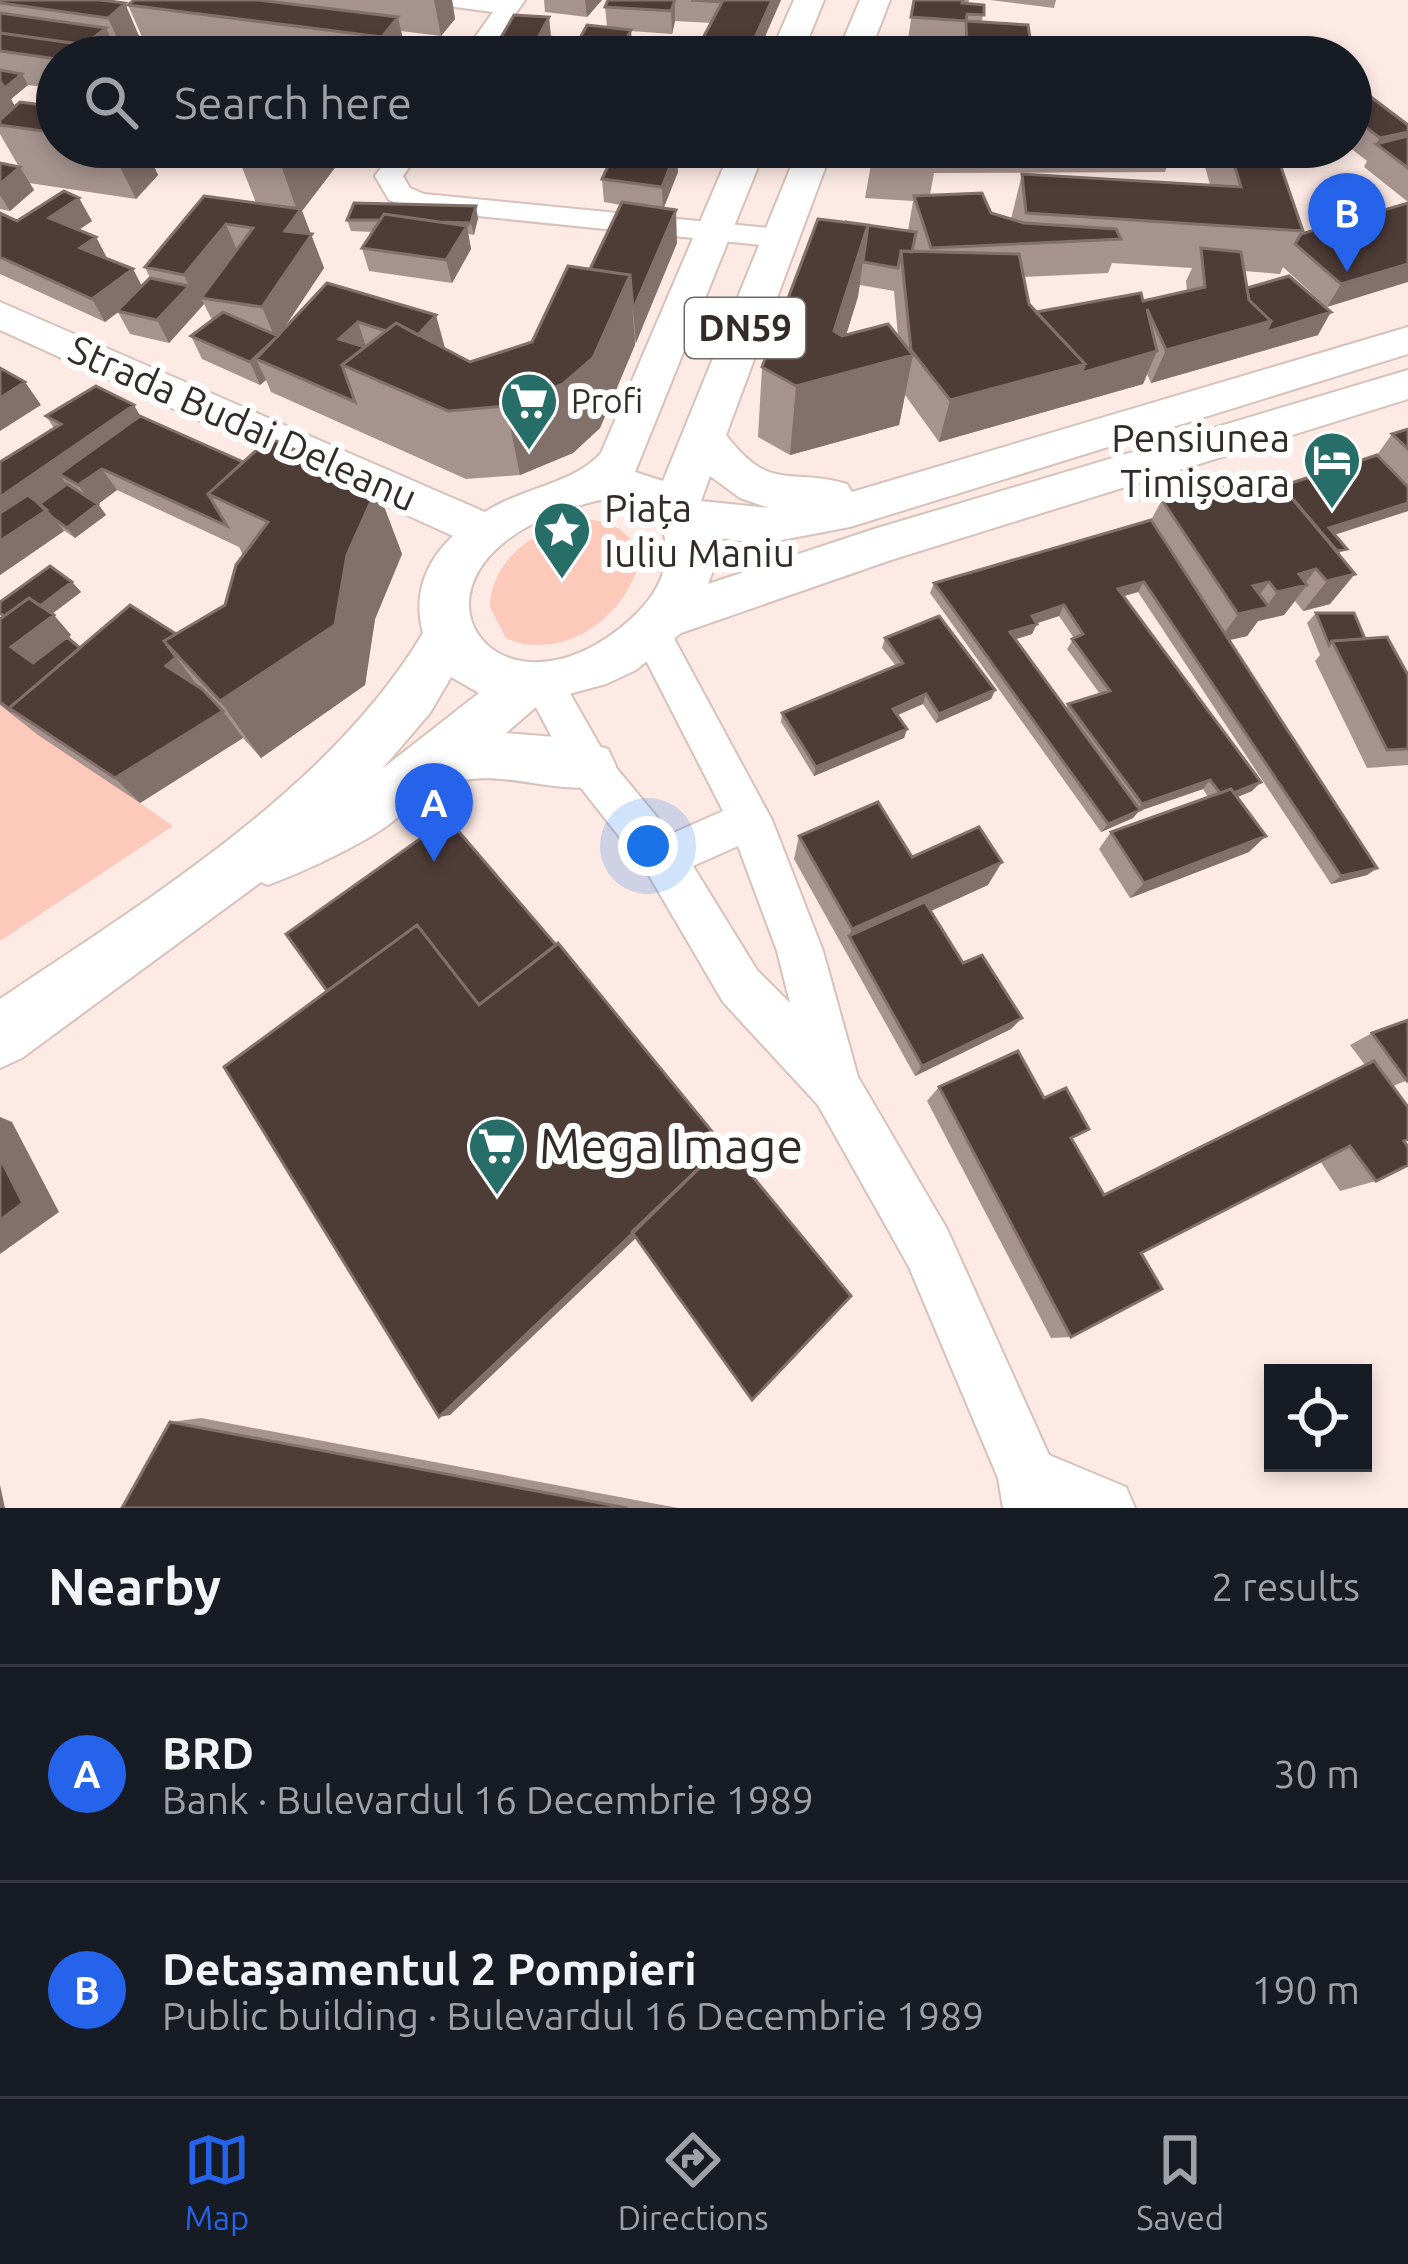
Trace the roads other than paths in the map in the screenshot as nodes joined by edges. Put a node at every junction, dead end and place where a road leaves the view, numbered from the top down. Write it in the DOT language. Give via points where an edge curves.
graph roads {
  1 [pos="455,0"];
  2 [pos="809,0"];
  3 [pos="875,0"];
  4 [pos="510,3"];
  5 [pos="487,36"];
  6 [pos="794,36"];
  7 [pos="860,36"];
  8 [pos="395,168"];
  9 [pos="740,168"];
  10 [pos="808,168"];
  11 [pos="715,229"];
  12 [pos="780,238"];
  13 [pos="0,315"];
  14 [pos="1408,340"];
  15 [pos="1408,384"];
  16 [pos="702,434"];
  17 [pos="600,484"];
  18 [pos="917,487"];
  19 [pos="679,512"];
  20 [pos="487,532"];
  21 [pos="657,625"];
  22 [pos="448,636"];
  23 [pos="535,682"];
  24 [pos="430,766"];
  25 [pos="589,766"];
  26 [pos="751,820"];
  27 [pos="663,858"];
  28 [pos="222,880"];
  29 [pos="0,1036"];
  30 [pos="836,1087"];
  31 [pos="1030,1492"];
  32 [pos="1106,1508"];
  1 -- 4 [label="street"];
  2 -- 6 [label="main road"];
  3 -- 7 [label="main road"];
  4 -- 5 [label="street"];
  8 -- 11 [label="street" via="392,187 409,200"];
  9 -- 11 [label="main road, DN59"];
  10 -- 12 [label="main road, DN59"];
  11 -- 12 [label="street"];
  11 -- 17 [label="main road, DN59" via="620,460"];
  12 -- 16 [label="main road, DN59"];
  13 -- 20 [label="main road, Strada Budai Deleanu"];
  14 -- 18 [label="main road"];
  15 -- 21 [label="main road" via="874,547"];
  16 -- 18 [label="main road" via="736,478 777,494"];
  16 -- 19 [label="main road, DN59"];
  17 -- 19 [label="main road" via="650,492"];
  17 -- 20 [label="main road" via="537,500"];
  18 -- 19 [label="main road" via="761,527"];
  19 -- 21 [label="main road, DN59" via="690,532 689,562"];
  20 -- 22 [label="main road" via="445,592"];
  21 -- 23 [label="main road" via="592,667"];
  21 -- 26 [label="street"];
  22 -- 23 [label="main road" via="478,668"];
  22 -- 28 [label="main road" via="375,741"];
  23 -- 24 [label="main road"];
  23 -- 25 [label="street"];
  24 -- 25 [label="main road" via="511,753"];
  24 -- 28 [label="main road" via="350,820"];
  25 -- 27 [label="street"];
  26 -- 27 [label="street"];
  26 -- 30 [label="street" via="800,951"];
  27 -- 30 [label="street" via="740,986"];
  28 -- 29 [label="main road"];
  30 -- 31 [label="street" via="928,1248"];
  31 -- 32 [label="street"];
}
